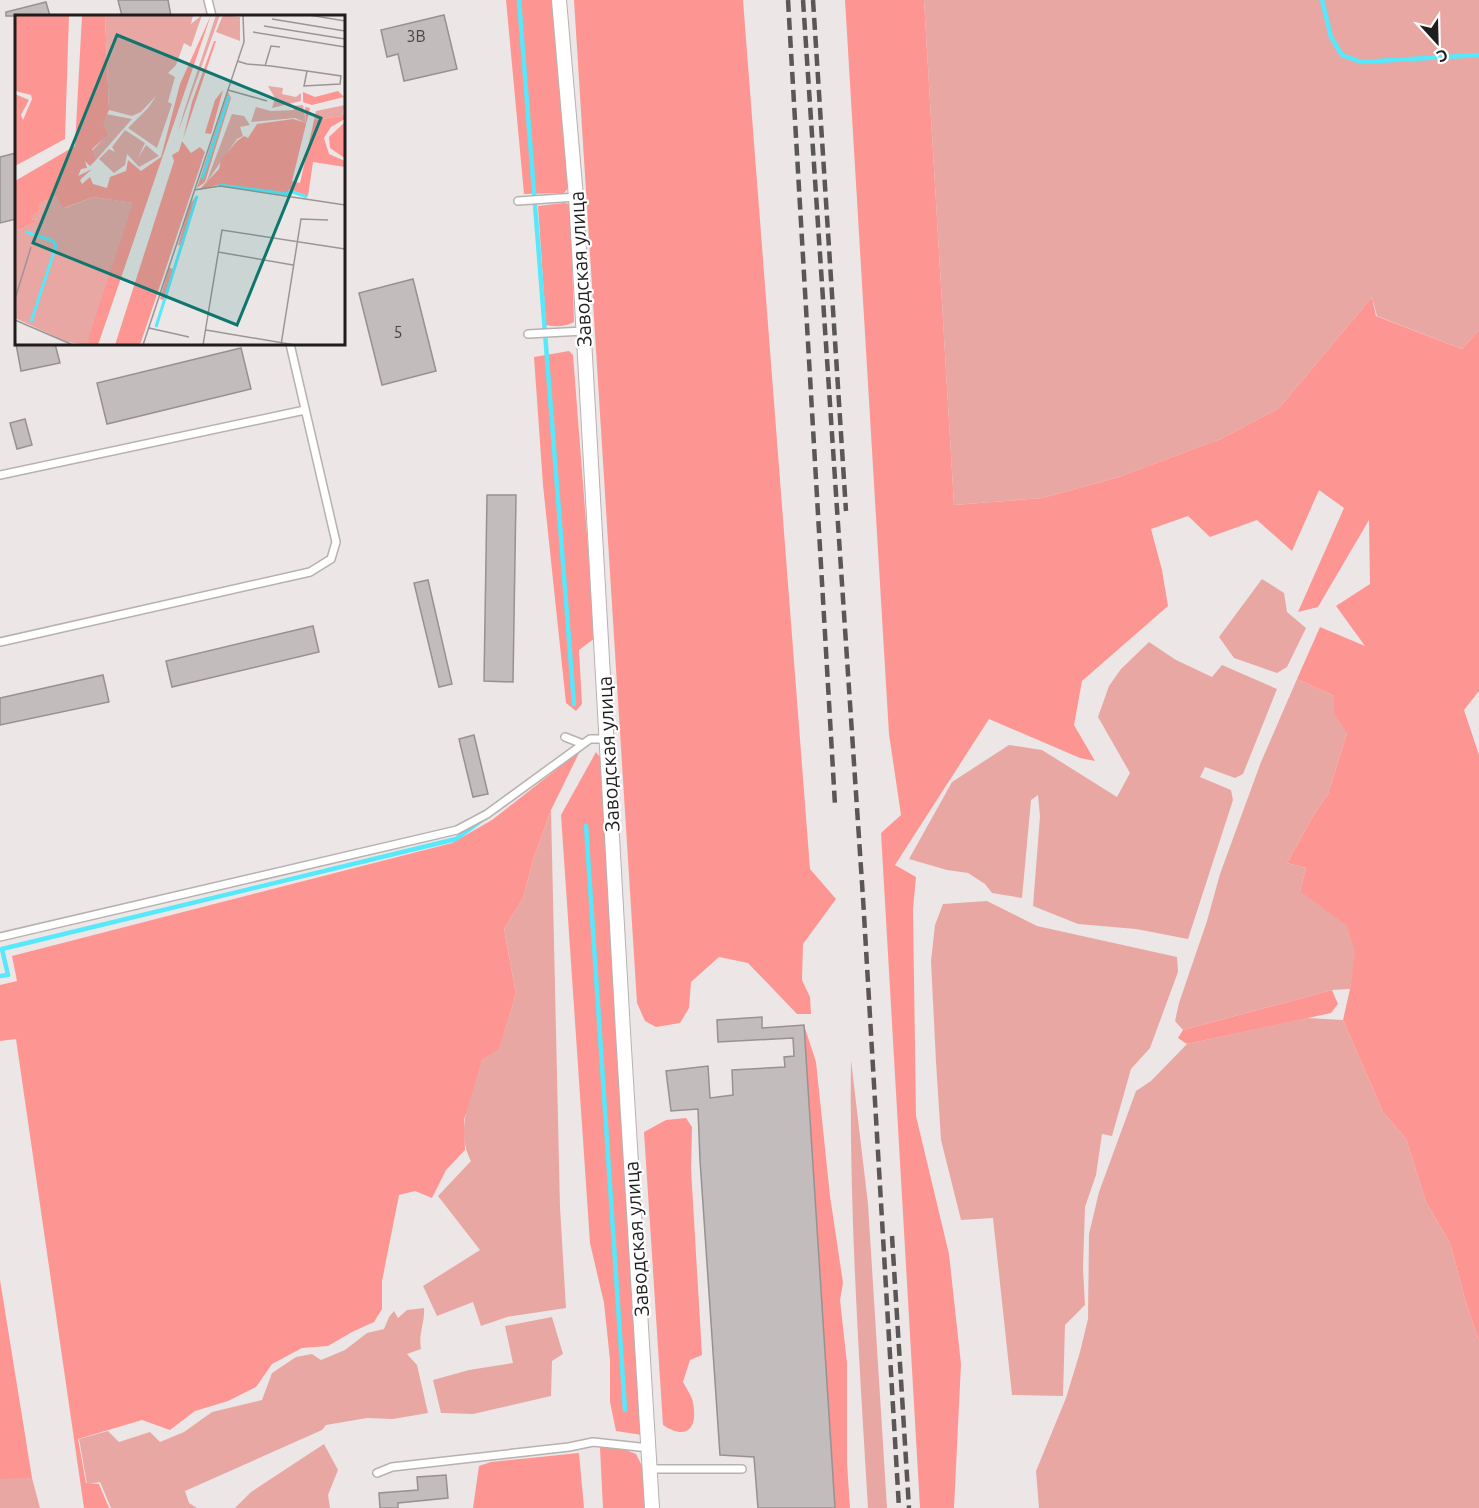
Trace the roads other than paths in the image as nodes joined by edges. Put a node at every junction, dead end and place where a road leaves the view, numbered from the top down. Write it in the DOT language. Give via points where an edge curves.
graph roads {
  1 [pos="208,0"];
  2 [pos="559,0"];
  3 [pos="212,15"];
  4 [pos="576,197"];
  5 [pos="518,201"];
  6 [pos="583,331"];
  7 [pos="528,334"];
  8 [pos="290,345"];
  9 [pos="305,410"];
  10 [pos="0,475"];
  11 [pos="0,642"];
  12 [pos="565,738"];
  13 [pos="608,739"];
  14 [pos="583,744"];
  15 [pos="0,937"];
  16 [pos="649,1448"];
  17 [pos="650,1469"];
  18 [pos="742,1469"];
  19 [pos="377,1473"];
  20 [pos="652,1508"];
  1 -- 3 [label="lane"];
  2 -- 4 [label="street, Заводская улица"];
  4 -- 5 [label="lane"];
  4 -- 6 [label="street, Заводская улица"];
  6 -- 7 [label="lane"];
  6 -- 13 [label="street, Заводская улица"];
  8 -- 9 [label="lane"];
  9 -- 10 [label="lane"];
  9 -- 11 [label="lane" via="336,542 331,559 310,572"];
  12 -- 14 [label="lane"];
  13 -- 14 [label="lane" via="590,739"];
  13 -- 16 [label="street, Заводская улица"];
  14 -- 15 [label="lane" via="487,814 457,830"];
  16 -- 17 [label="street, Заводская улица"];
  16 -- 19 [label="lane" via="593,1442 392,1467"];
  17 -- 18 [label="lane"];
  17 -- 20 [label="street, Заводская улица"];
}
